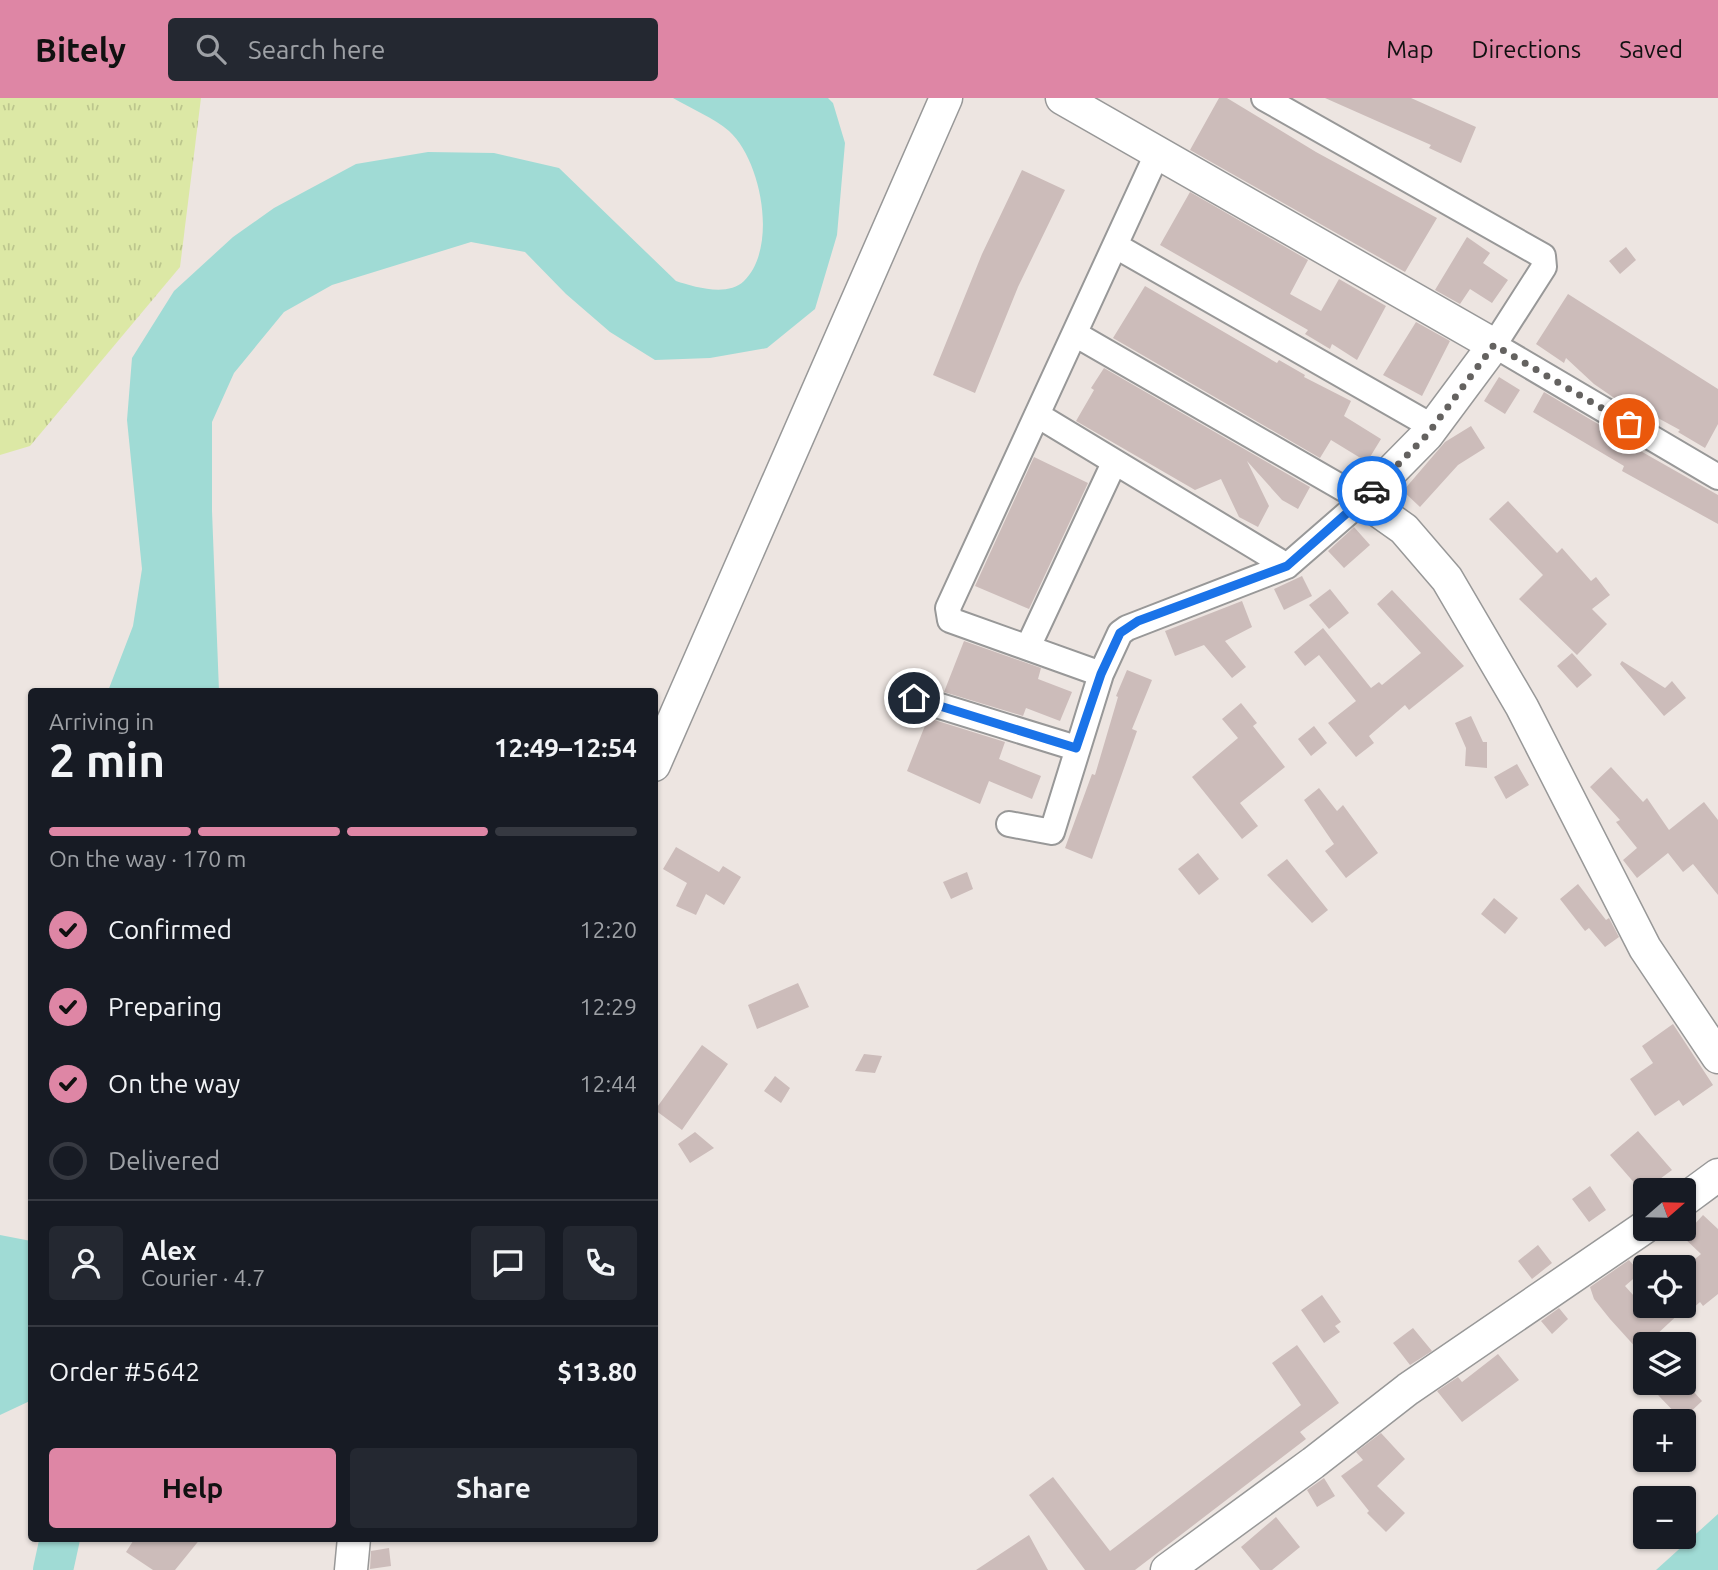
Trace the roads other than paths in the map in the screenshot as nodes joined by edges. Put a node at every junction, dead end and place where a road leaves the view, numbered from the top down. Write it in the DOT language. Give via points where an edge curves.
graph roads {
  1 [pos="946,98"];
  2 [pos="1062,98"];
  3 [pos="1264,98"];
  4 [pos="1157,153"];
  5 [pos="1116,246"];
  6 [pos="1074,334"];
  7 [pos="1494,345"];
  8 [pos="1039,416"];
  9 [pos="1433,427"];
  10 [pos="1114,463"];
  11 [pos="1718,477"];
  12 [pos="1363,500"];
  13 [pos="1287,566"];
  14 [pos="1028,647"];
  15 [pos="1101,674"];
  16 [pos="914,698"];
  17 [pos="1076,748"];
  18 [pos="658,756"];
  19 [pos="1009,824"];
  20 [pos="1718,1057"];
  21 [pos="1718,1175"];
  22 [pos="1696,1191"];
  23 [pos="1633,1235"];
  24 [pos="354,1542"];
  25 [pos="351,1570"];
  26 [pos="1167,1570"];
  1 -- 18 [label="street"];
  2 -- 4 [label="street"];
  3 -- 7 [label="street" via="1543,256 1544,267"];
  4 -- 5 [label="street"];
  4 -- 7 [label="street"];
  5 -- 6 [label="street"];
  5 -- 9 [label="street"];
  6 -- 8 [label="street"];
  6 -- 12 [label="street"];
  7 -- 9 [label="street"];
  7 -- 11 [label="street"];
  8 -- 10 [label="street"];
  8 -- 14 [label="street" via="948,608 950,620"];
  9 -- 12 [label="street"];
  10 -- 13 [label="street"];
  10 -- 14 [label="street"];
  12 -- 13 [label="street"];
  12 -- 20 [label="street" via="1404,529 1447,579 1522,707 1645,948"];
  13 -- 15 [label="street" via="1138,621 1120,633"];
  14 -- 15 [label="street"];
  15 -- 17 [label="street"];
  16 -- 17 [label="street"];
  17 -- 19 [label="street" via="1052,832"];
  21 -- 22 [label="street"];
  23 -- 26 [label="street" via="1408,1389"];
  24 -- 25 [label="street"];
}
